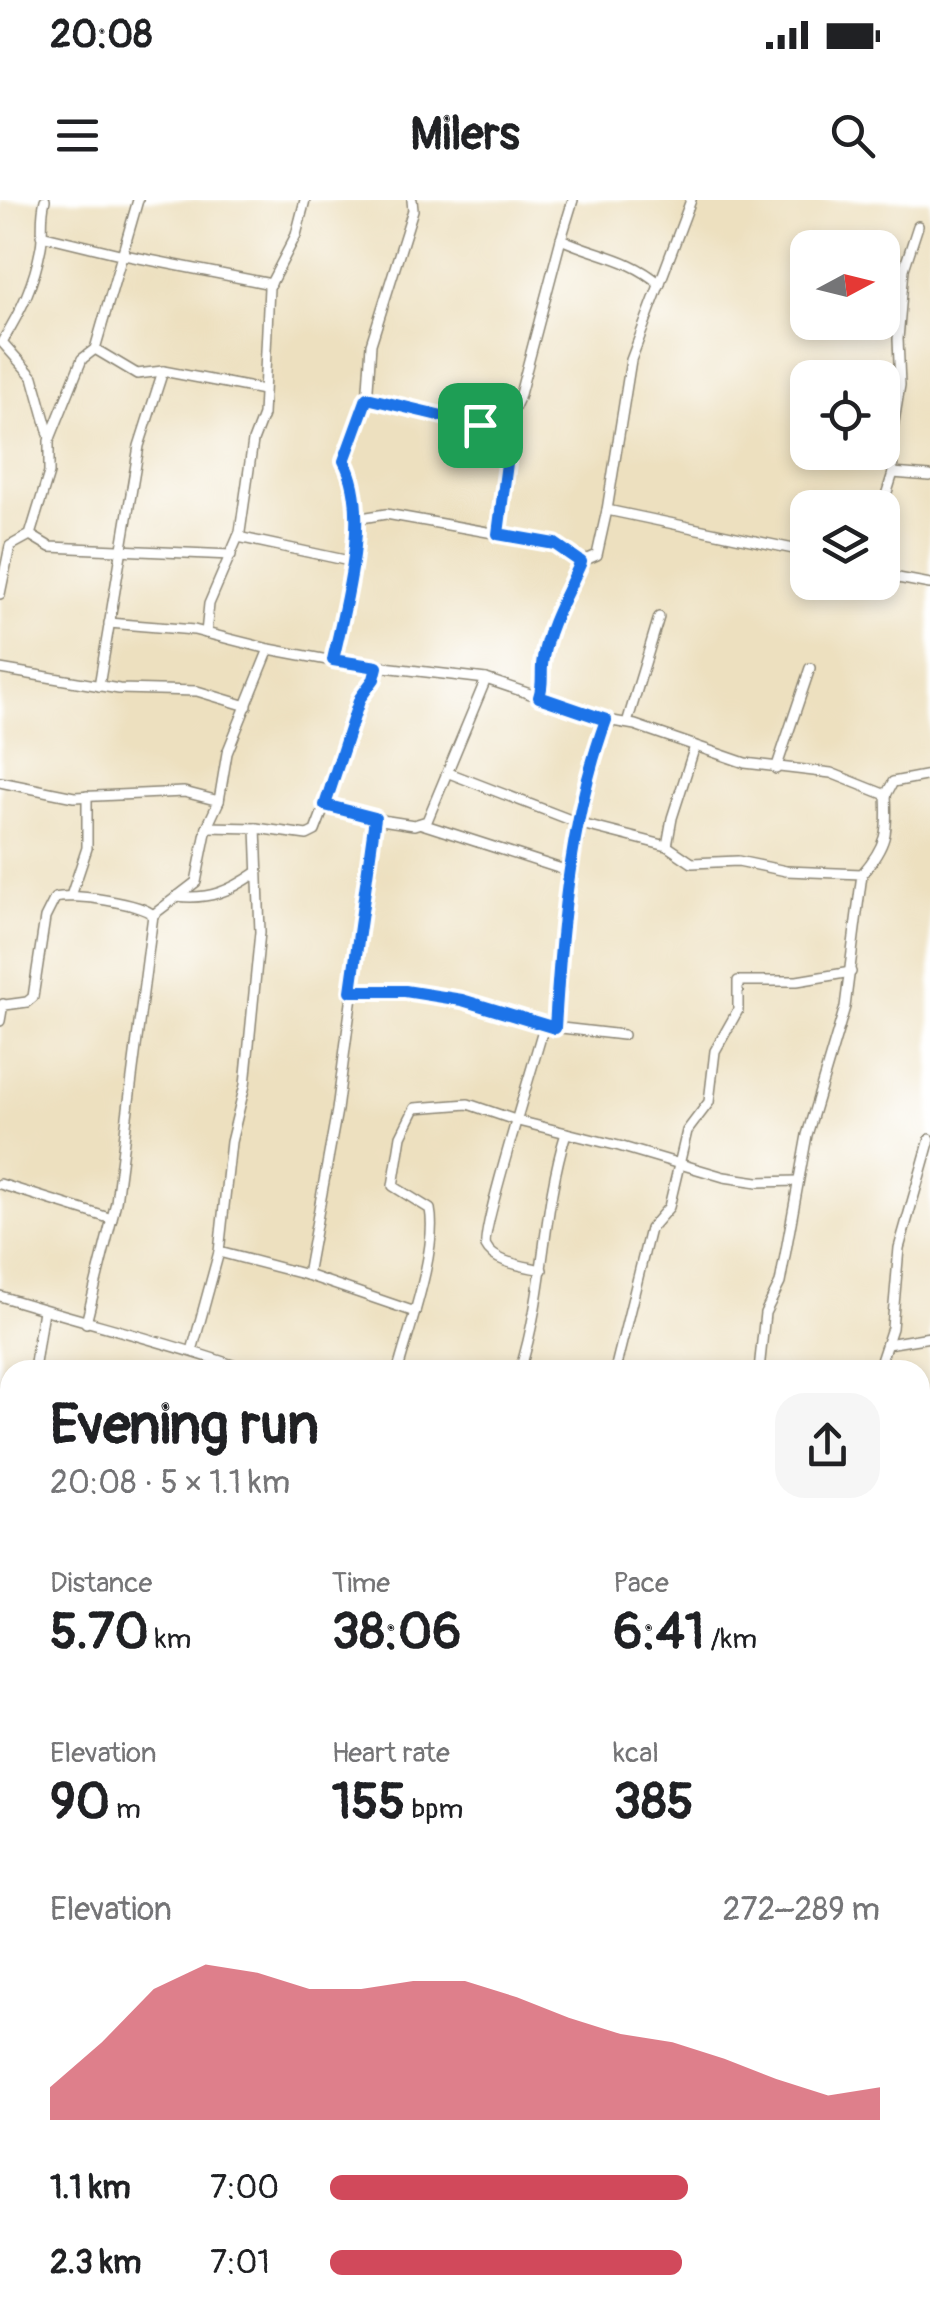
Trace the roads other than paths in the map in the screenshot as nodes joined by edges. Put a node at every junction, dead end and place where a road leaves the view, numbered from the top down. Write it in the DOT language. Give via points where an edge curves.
graph roads {
  1 [pos="45,200"];
  2 [pos="138,200"];
  3 [pos="305,200"];
  4 [pos="412,200"];
  5 [pos="574,200"];
  6 [pos="691,200"];
  7 [pos="918,226"];
  8 [pos="41,235"];
  9 [pos="562,239"];
  10 [pos="124,256"];
  11 [pos="270,284"];
  12 [pos="660,284"];
  13 [pos="95,349"];
  14 [pos="162,371"];
  15 [pos="262,390"];
  16 [pos="367,398"];
  17 [pos="508,422"];
  18 [pos="50,438"];
  19 [pos="892,473"];
  20 [pos="930,476"];
  21 [pos="887,490"];
  22 [pos="607,510"];
  23 [pos="354,519"];
  24 [pos="498,534"];
  25 [pos="30,535"];
  26 [pos="238,537"];
  27 [pos="790,548"];
  28 [pos="121,552"];
  29 [pos="231,555"];
  30 [pos="354,562"];
  31 [pos="581,562"];
  32 [pos="900,578"];
  33 [pos="930,584"];
  34 [pos="0,594"];
  35 [pos="660,616"];
  36 [pos="108,623"];
  37 [pos="206,633"];
  38 [pos="269,649"];
  39 [pos="333,660"];
  40 [pos="377,667"];
  41 [pos="810,668"];
  42 [pos="0,670"];
  43 [pos="486,679"];
  44 [pos="99,686"];
  45 [pos="539,697"];
  46 [pos="247,706"];
  47 [pos="606,720"];
  48 [pos="628,723"];
  49 [pos="695,746"];
  50 [pos="776,769"];
  51 [pos="449,773"];
  52 [pos="930,775"];
  53 [pos="0,782"];
  54 [pos="886,795"];
  55 [pos="87,796"];
  56 [pos="219,801"];
  57 [pos="325,805"];
  58 [pos="375,818"];
  59 [pos="422,824"];
  60 [pos="580,824"];
  61 [pos="207,828"];
  62 [pos="256,828"];
  63 [pos="667,846"];
  64 [pos="570,872"];
  65 [pos="256,873"];
  66 [pos="862,874"];
  67 [pos="71,896"];
  68 [pos="177,896"];
  69 [pos="153,915"];
  70 [pos="852,972"];
  71 [pos="351,991"];
  72 [pos="2,1004"];
  73 [pos="0,1021"];
  74 [pos="550,1027"];
  75 [pos="623,1035"];
  76 [pos="518,1121"];
  77 [pos="566,1133"];
  78 [pos="930,1139"];
  79 [pos="681,1164"];
  80 [pos="926,1169"];
  81 [pos="798,1181"];
  82 [pos="0,1184"];
  83 [pos="112,1219"];
  84 [pos="219,1252"];
  85 [pos="542,1270"];
  86 [pos="307,1275"];
  87 [pos="0,1296"];
  88 [pos="43,1310"];
  89 [pos="415,1312"];
  90 [pos="86,1323"];
  91 [pos="930,1337"];
  92 [pos="886,1344"];
  93 [pos="192,1350"];
  94 [pos="36,1360"];
  95 [pos="211,1360"];
  96 [pos="401,1360"];
  97 [pos="523,1360"];
  98 [pos="617,1360"];
  99 [pos="760,1360"];
  100 [pos="881,1360"];
  1 -- 8 [label="street"];
  2 -- 10 [label="street"];
  3 -- 11 [label="street" via="296,235"];
  4 -- 16 [label="street" via="371,344"];
  5 -- 9 [label="street"];
  6 -- 12 [label="street"];
  7 -- 19 [label="street" via="904,269"];
  8 -- 10 [label="street"];
  8 -- 18 [label="street" via="28,299 2,342 32,378"];
  9 -- 12 [label="street" via="639,266"];
  9 -- 17 [label="street"];
  10 -- 11 [label="street"];
  10 -- 13 [label="street"];
  11 -- 15 [label="street"];
  12 -- 22 [label="street" via="631,360"];
  13 -- 14 [label="street" via="136,374"];
  13 -- 18 [label="street" via="82,358"];
  14 -- 15 [label="street"];
  14 -- 28 [label="street" via="139,446"];
  15 -- 26 [label="street"];
  16 -- 17 [label="street" via="480,425"];
  16 -- 23 [label="street" via="344,461 354,478"];
  17 -- 24 [label="street"];
  18 -- 25 [label="street" via="49,472"];
  19 -- 20 [label="street"];
  19 -- 21 [label="street"];
  22 -- 27 [label="street"];
  22 -- 31 [label="street" via="597,555"];
  23 -- 24 [label="street" via="386,514"];
  23 -- 30 [label="street"];
  24 -- 31 [label="street" via="555,544"];
  25 -- 28 [label="street" via="50,548"];
  25 -- 34 [label="street" via="10,546"];
  26 -- 29 [label="street"];
  26 -- 30 [label="street"];
  28 -- 29 [label="street"];
  28 -- 36 [label="street"];
  29 -- 37 [label="street" via="209,604"];
  30 -- 39 [label="street"];
  31 -- 45 [label="street" via="551,630"];
  32 -- 33 [label="street"];
  35 -- 48 [label="street"];
  36 -- 37 [label="street"];
  36 -- 44 [label="street"];
  37 -- 38 [label="street"];
  38 -- 39 [label="street"];
  38 -- 46 [label="street"];
  39 -- 40 [label="street"];
  40 -- 43 [label="street"];
  40 -- 57 [label="street"];
  41 -- 50 [label="street"];
  42 -- 44 [label="street"];
  43 -- 45 [label="street"];
  43 -- 51 [label="street"];
  44 -- 46 [label="street" via="198,691"];
  45 -- 47 [label="street"];
  46 -- 56 [label="street" via="227,753"];
  47 -- 48 [label="street"];
  47 -- 60 [label="street"];
  48 -- 49 [label="street"];
  49 -- 50 [label="street"];
  49 -- 63 [label="street"];
  50 -- 54 [label="street" via="831,773"];
  51 -- 59 [label="street"];
  51 -- 60 [label="street"];
  52 -- 54 [label="street" via="892,782"];
  53 -- 55 [label="street"];
  54 -- 66 [label="street" via="888,833"];
  55 -- 56 [label="street" via="184,792"];
  55 -- 67 [label="street" via="87,848"];
  56 -- 61 [label="street"];
  57 -- 58 [label="street"];
  57 -- 62 [label="street" via="311,834"];
  58 -- 59 [label="street"];
  58 -- 71 [label="street"];
  59 -- 64 [label="street"];
  60 -- 63 [label="street"];
  60 -- 64 [label="street"];
  61 -- 62 [label="street"];
  61 -- 68 [label="street" via="198,877"];
  62 -- 65 [label="street"];
  63 -- 66 [label="street" via="692,864 738,860 786,871"];
  64 -- 74 [label="street"];
  65 -- 68 [label="street" via="226,892"];
  65 -- 84 [label="street" via="254,1005"];
  66 -- 70 [label="street"];
  67 -- 69 [label="street" via="145,908"];
  67 -- 72 [label="street" via="56,898 44,918 33,997"];
  68 -- 69 [label="street"];
  69 -- 83 [label="street"];
  70 -- 79 [label="street" via="738,981 738,1010 715,1051 709,1102 686,1131"];
  70 -- 81 [label="street"];
  71 -- 74 [label="street" via="462,1000"];
  71 -- 86 [label="street"];
  72 -- 73 [label="street"];
  74 -- 75 [label="street"];
  74 -- 76 [label="street"];
  76 -- 77 [label="street"];
  76 -- 85 [label="street" via="484,1242 504,1260"];
  76 -- 89 [label="street" via="468,1104 415,1108 404,1125 393,1186 430,1208 432,1225"];
  77 -- 79 [label="street"];
  77 -- 85 [label="street"];
  78 -- 80 [label="street"];
  79 -- 81 [label="street" via="758,1182"];
  79 -- 98 [label="street" via="669,1207 650,1229"];
  80 -- 92 [label="street" via="899,1248"];
  81 -- 99 [label="street"];
  82 -- 83 [label="street"];
  83 -- 90 [label="street"];
  84 -- 86 [label="street"];
  84 -- 93 [label="street"];
  85 -- 97 [label="street"];
  86 -- 89 [label="street"];
  87 -- 88 [label="street"];
  88 -- 90 [label="street"];
  88 -- 94 [label="street"];
  89 -- 96 [label="street"];
  90 -- 93 [label="street"];
  91 -- 92 [label="street"];
  92 -- 100 [label="street"];
  93 -- 95 [label="street"];
}
